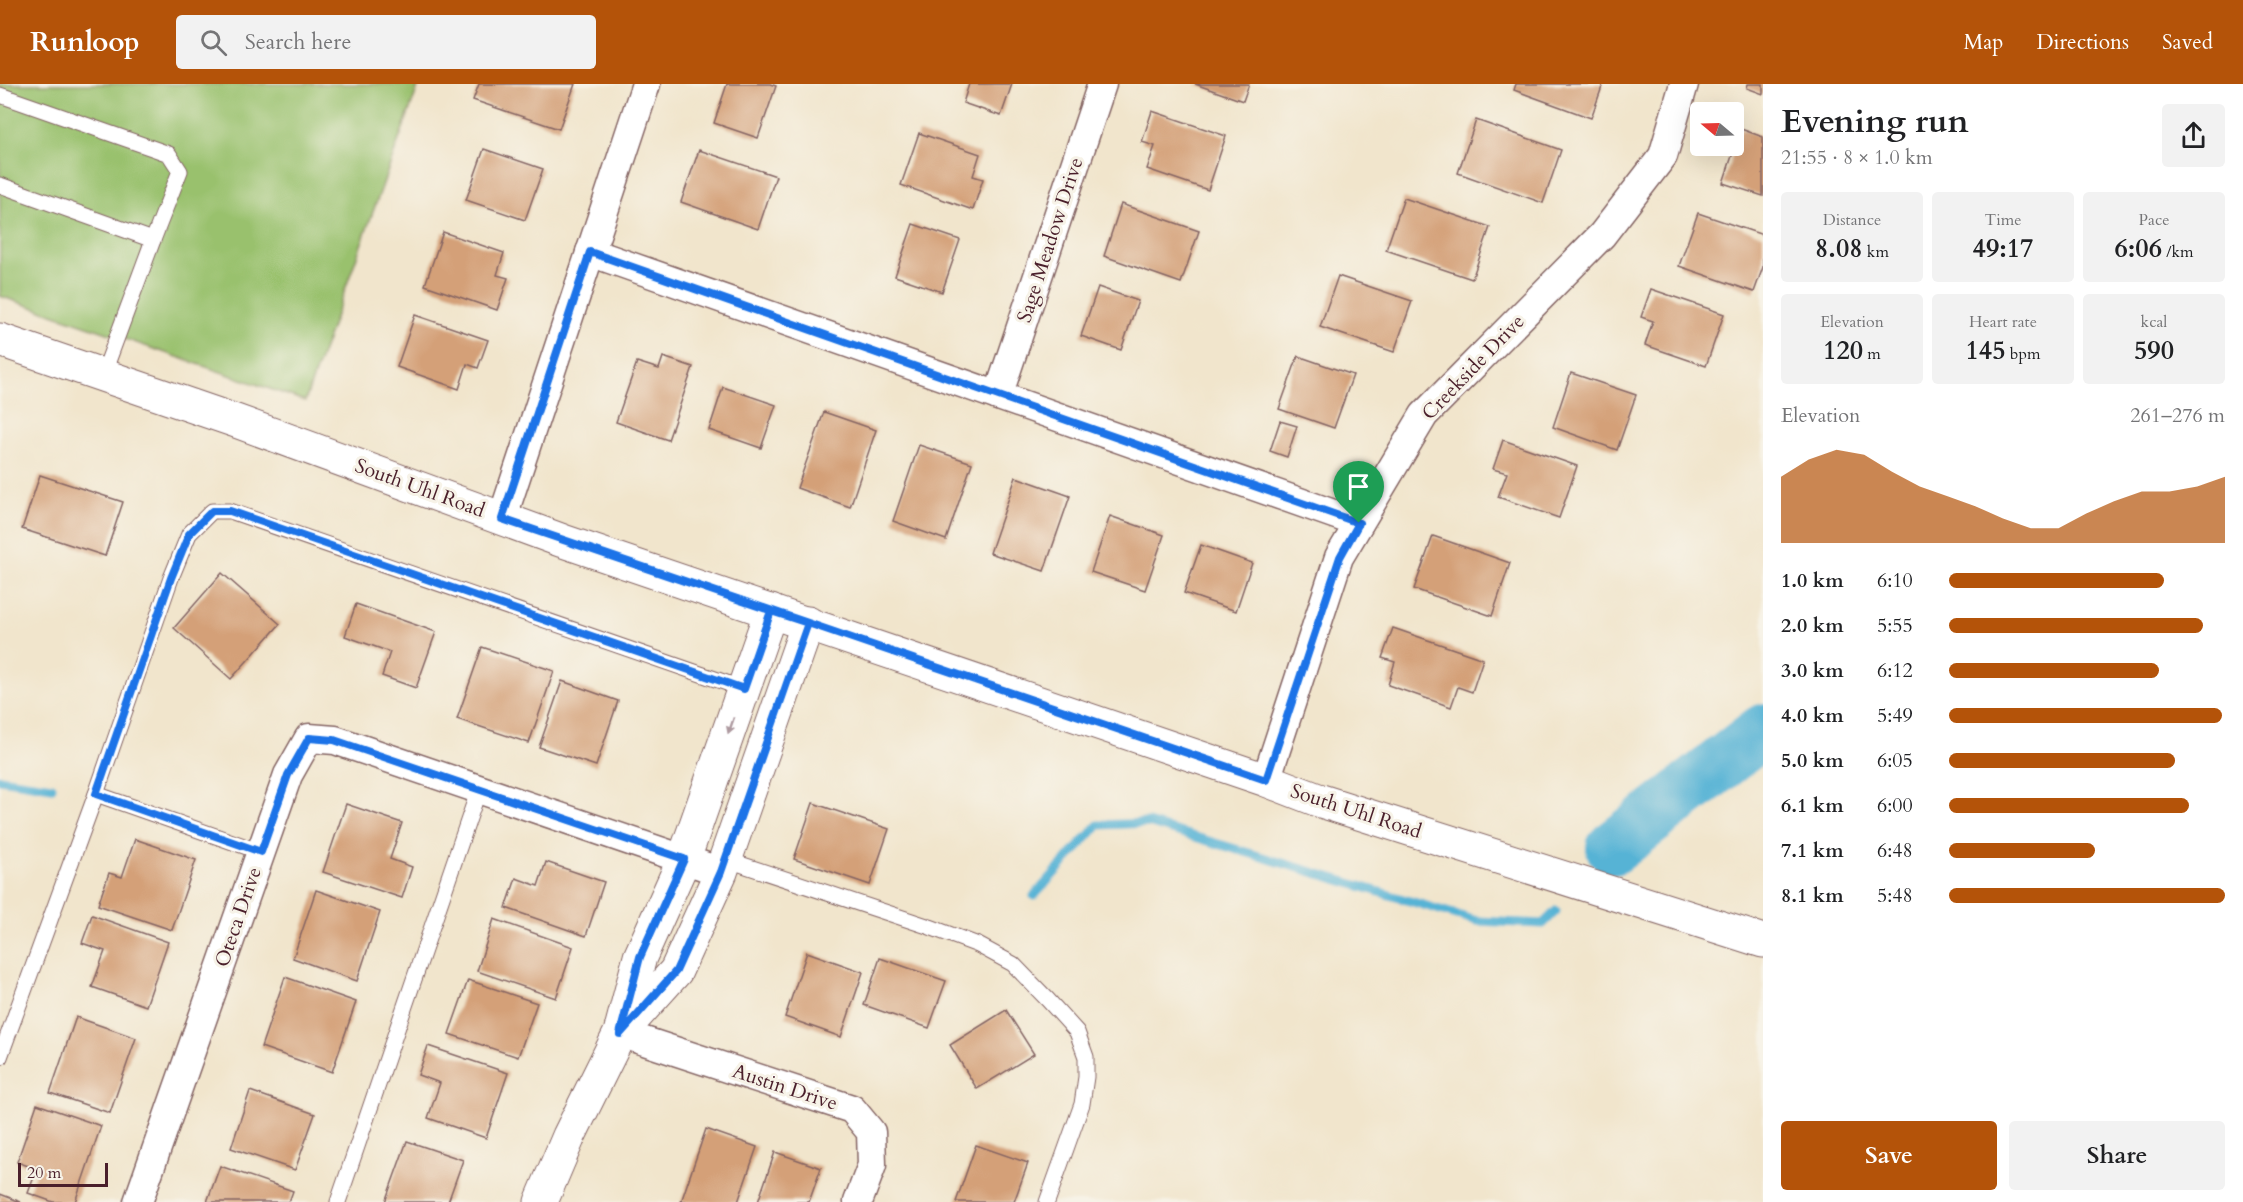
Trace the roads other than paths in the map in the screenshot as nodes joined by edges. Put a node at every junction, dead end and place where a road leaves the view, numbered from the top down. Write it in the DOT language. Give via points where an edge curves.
graph roads {
  1 [pos="646,84"];
  2 [pos="1102,84"];
  3 [pos="1684,84"];
  4 [pos="0,95"];
  5 [pos="0,185"];
  6 [pos="153,240"];
  7 [pos="590,252"];
  8 [pos="0,340"];
  9 [pos="103,375"];
  10 [pos="998,396"];
  11 [pos="502,519"];
  12 [pos="1359,523"];
  13 [pos="771,611"];
  14 [pos="808,623"];
  15 [pos="744,689"];
  16 [pos="1266,780"];
  17 [pos="479,789"];
  18 [pos="96,794"];
  19 [pos="261,852"];
  20 [pos="684,859"];
  21 [pos="723,865"];
  22 [pos="1763,941"];
  23 [pos="620,1034"];
  24 [pos="0,1058"];
  25 [pos="549,1200"];
  26 [pos="138,1202"];
  27 [pos="338,1202"];
  28 [pos="858,1202"];
  29 [pos="1047,1202"];
  1 -- 7 [label="street"];
  2 -- 10 [label="street, Sage Meadow Drive"];
  3 -- 12 [label="street, Creekside Drive" via="1664,156 1602,235 1424,415"];
  4 -- 6 [label="lane" via="168,154 180,171"];
  5 -- 6 [label="lane"];
  6 -- 9 [label="lane"];
  7 -- 10 [label="street"];
  7 -- 11 [label="street"];
  8 -- 9 [label="main road, South Uhl Road"];
  9 -- 11 [label="main road, South Uhl Road"];
  10 -- 12 [label="street"];
  11 -- 13 [label="main road, South Uhl Road"];
  12 -- 16 [label="street, Creekside Drive" via="1340,557"];
  13 -- 14 [label="main road, South Uhl Road"];
  13 -- 15 [label="main road"];
  14 -- 16 [label="main road, South Uhl Road"];
  14 -- 21 [label="main road"];
  15 -- 18 [label="lane" via="230,511 212,511 189,534"];
  15 -- 20 [label="main road, one-way"];
  16 -- 22 [label="main road, South Uhl Road" via="1329,804"];
  17 -- 19 [label="street, Oteca Drive" via="334,740 309,738 288,775"];
  17 -- 20 [label="street, Oteca Drive"];
  17 -- 27 [label="lane"];
  18 -- 19 [label="lane"];
  18 -- 24 [label="lane"];
  19 -- 26 [label="street, Oteca Drive"];
  20 -- 21 [label="street, Oteca Drive"];
  20 -- 23 [label="main road" via="640,957"];
  21 -- 23 [label="main road" via="676,971"];
  21 -- 29 [label="lane" via="930,927 1013,963 1077,1032 1086,1057 1082,1104"];
  23 -- 25 [label="main road" via="569,1136"];
  23 -- 28 [label="street, Austin Drive" via="852,1109 871,1132 872,1165"];
}
